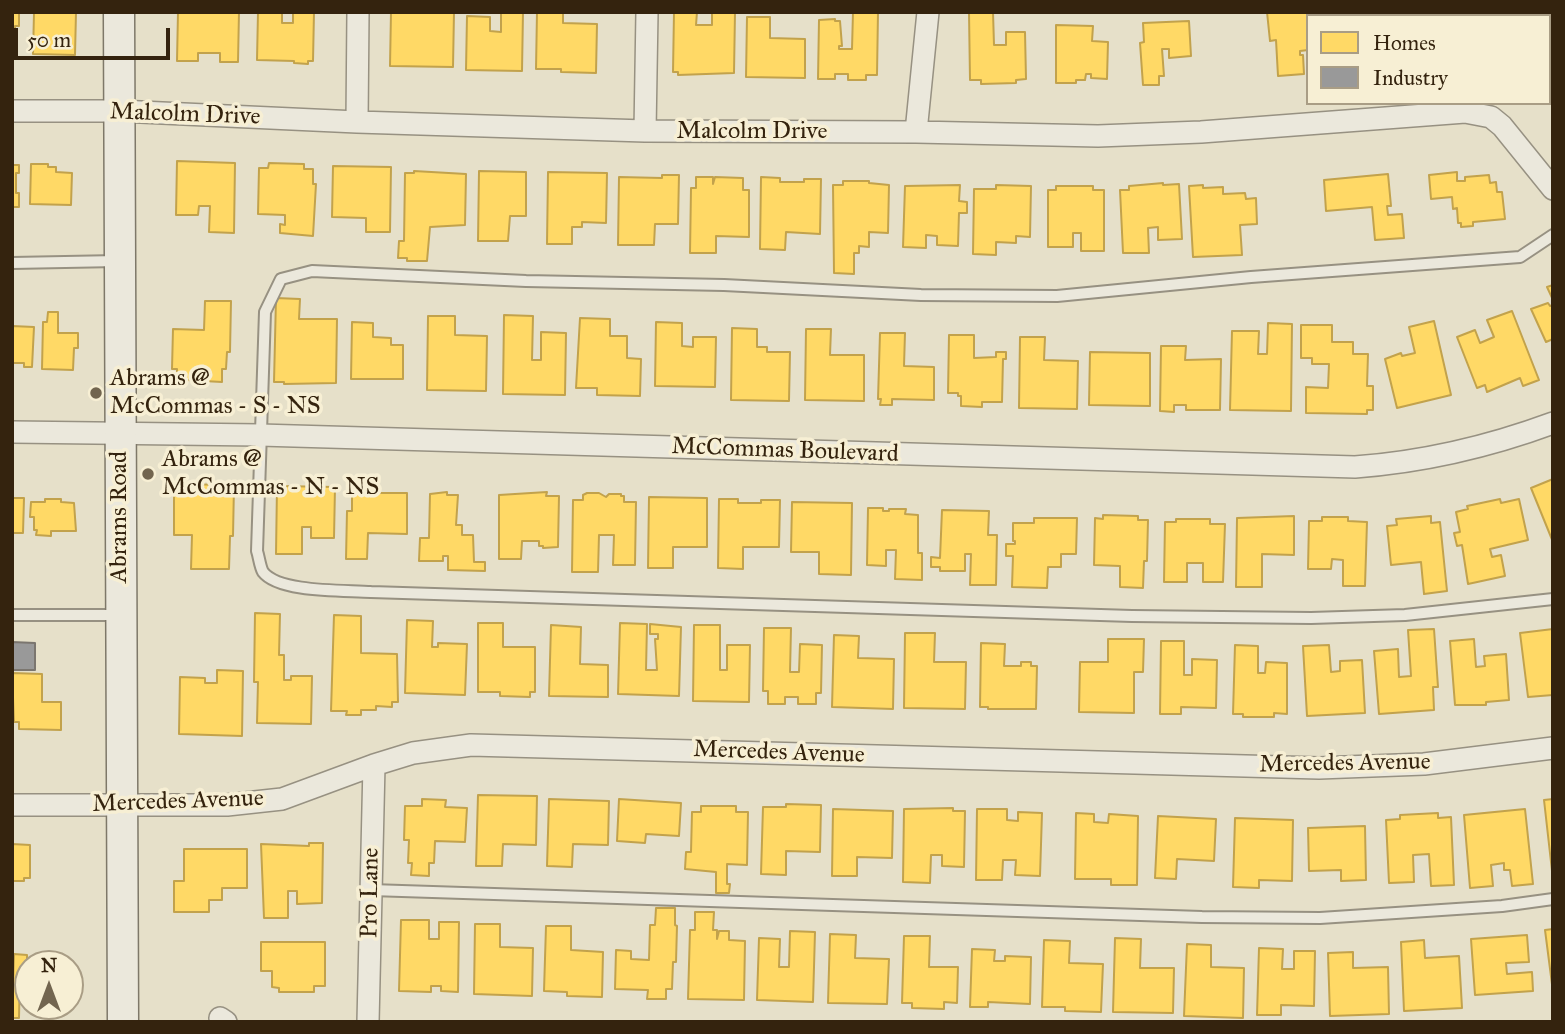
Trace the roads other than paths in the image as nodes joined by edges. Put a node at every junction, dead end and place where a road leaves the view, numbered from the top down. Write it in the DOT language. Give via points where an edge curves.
graph roads {
  1 [pos="119,12"];
  2 [pos="358,12"];
  3 [pos="647,12"];
  4 [pos="928,12"];
  5 [pos="12,111"];
  6 [pos="119,111"];
  7 [pos="356,122"];
  8 [pos="645,131"];
  9 [pos="916,132"];
  10 [pos="1553,189"];
  11 [pos="1553,235"];
  12 [pos="120,261"];
  13 [pos="12,263"];
  14 [pos="1553,423"];
  15 [pos="12,432"];
  16 [pos="120,432"];
  17 [pos="260,435"];
  18 [pos="1553,599"];
  19 [pos="12,615"];
  20 [pos="121,615"];
  21 [pos="1553,748"];
  22 [pos="374,765"];
  23 [pos="12,805"];
  24 [pos="122,805"];
  25 [pos="370,890"];
  26 [pos="1553,900"];
  27 [pos="123,1022"];
  28 [pos="368,1022"];
  1 -- 6 [label="main road, Abrams Road"];
  2 -- 7 [label="street"];
  3 -- 8 [label="street"];
  4 -- 9 [label="street"];
  5 -- 6 [label="street, Malcolm Drive"];
  6 -- 7 [label="street, Malcolm Drive"];
  6 -- 12 [label="main road, Abrams Road"];
  7 -- 8 [label="street, Malcolm Drive"];
  8 -- 9 [label="street, Malcolm Drive"];
  9 -- 10 [label="street, Malcolm Drive" via="1098,136 1465,112 1490,117 1502,126"];
  11 -- 17 [label="lane" via="1520,257 1057,296 921,295 312,271 281,279 265,312"];
  12 -- 13 [label="lane"];
  12 -- 16 [label="main road, Abrams Road"];
  14 -- 17 [label="street, McCommas Boulevard" via="1433,458 1355,467"];
  15 -- 16 [label="street, McCommas Boulevard"];
  16 -- 17 [label="street, McCommas Boulevard"];
  16 -- 20 [label="main road, Abrams Road"];
  17 -- 18 [label="lane" via="257,551 262,571 274,582 292,586 1311,618 1405,615"];
  19 -- 20 [label="lane"];
  20 -- 24 [label="main road, Abrams Road"];
  21 -- 22 [label="street, Mercedes Avenue" via="1424,764 1319,768 471,745 413,753"];
  22 -- 24 [label="street, Mercedes Avenue" via="282,799 227,805"];
  22 -- 25 [label="street, Pro Lane"];
  23 -- 24 [label="street, Mercedes Avenue"];
  24 -- 27 [label="main road, Abrams Road"];
  25 -- 26 [label="lane" via="1320,918"];
  25 -- 28 [label="street, Pro Lane"];
}
